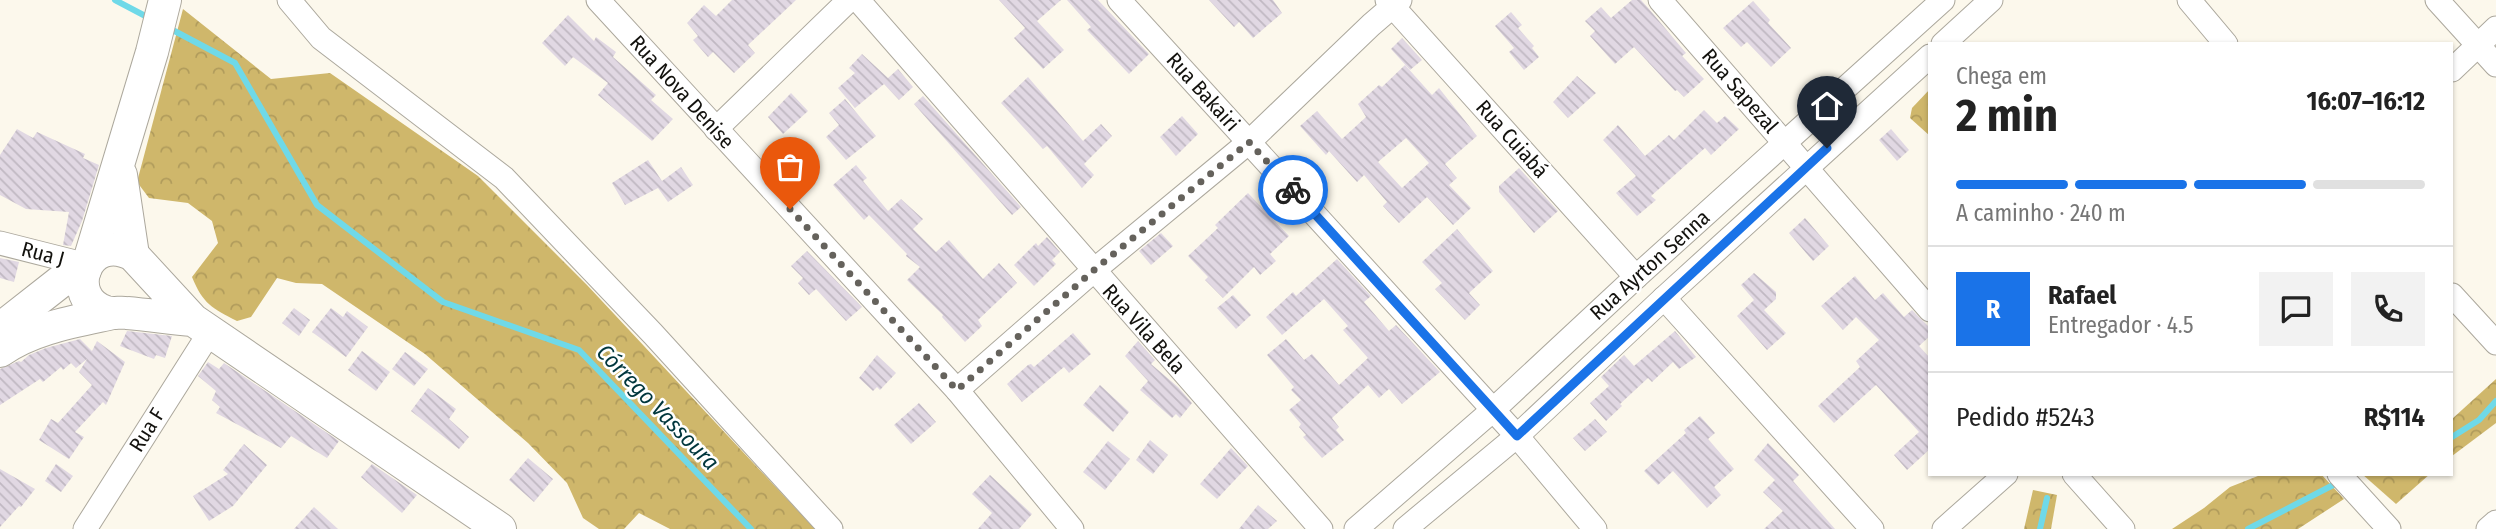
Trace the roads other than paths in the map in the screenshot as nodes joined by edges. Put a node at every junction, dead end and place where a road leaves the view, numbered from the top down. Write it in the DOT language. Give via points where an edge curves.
graph roads {
  1 [pos="165,0"];
  2 [pos="289,0"];
  3 [pos="598,0"];
  4 [pos="849,0"];
  5 [pos="858,0"];
  6 [pos="1119,0"];
  7 [pos="1660,0"];
  8 [pos="1991,0"];
  9 [pos="2189,0"];
  10 [pos="2437,0"];
  11 [pos="1394,2"];
  12 [pos="1929,5"];
  13 [pos="2496,28"];
  14 [pos="1949,42"];
  15 [pos="2224,42"];
  16 [pos="2477,45"];
  17 [pos="1928,57"];
  18 [pos="2496,65"];
  19 [pos="2453,69"];
  20 [pos="716,129"];
  21 [pos="1249,142"];
  22 [pos="1785,142"];
  23 [pos="120,163"];
  24 [pos="1806,167"];
  25 [pos="0,243"];
  26 [pos="138,261"];
  27 [pos="87,265"];
  28 [pos="1093,271"];
  29 [pos="1636,277"];
  30 [pos="2453,296"];
  31 [pos="1664,298"];
  32 [pos="1928,308"];
  33 [pos="117,312"];
  34 [pos="202,326"];
  35 [pos="0,329"];
  36 [pos="2496,342"];
  37 [pos="0,351"];
  38 [pos="957,390"];
  39 [pos="1493,410"];
  40 [pos="1517,436"];
  41 [pos="2004,476"];
  42 [pos="2076,476"];
  43 [pos="2346,482"];
  44 [pos="2496,522"];
  45 [pos="85,529"];
  46 [pos="500,529"];
  47 [pos="831,529"];
  48 [pos="1072,529"];
  49 [pos="1321,529"];
  50 [pos="1356,529"];
  51 [pos="1405,529"];
  52 [pos="1595,529"];
  53 [pos="1872,529"];
  54 [pos="1944,529"];
  55 [pos="2123,529"];
  56 [pos="2389,529"];
  57 [pos="2488,529"];
  1 -- 23 [label="main road"];
  2 -- 47 [label="street" via="321,38 504,178"];
  3 -- 20 [label="street, Rua Nova Denise"];
  4 -- 20 [label="street"];
  5 -- 28 [label="street, Rua Vila Bela"];
  6 -- 21 [label="street, Rua Bakairi"];
  7 -- 22 [label="street, Rua Sapezal"];
  8 -- 14 [label="street"];
  9 -- 15 [label="street"];
  10 -- 16 [label="street"];
  11 -- 21 [label="street"];
  11 -- 29 [label="street, Rua Cuiabá"];
  12 -- 14 [label="street"];
  12 -- 22 [label="street, Rua Ayrton Senna"];
  13 -- 16 [label="street"];
  16 -- 18 [label="street"];
  16 -- 19 [label="street"];
  17 -- 24 [label="street, Rua Ayrton Senna"];
  20 -- 38 [label="street, Rua Nova Denise"];
  21 -- 28 [label="street"];
  21 -- 39 [label="street, Rua Bakairi"];
  22 -- 24 [label="street, Rua Sapezal"];
  22 -- 29 [label="street, Rua Ayrton Senna"];
  23 -- 26 [label="main road"];
  23 -- 27 [label="main road"];
  24 -- 31 [label="street, Rua Ayrton Senna"];
  24 -- 32 [label="street, Rua Sapezal"];
  25 -- 27 [label="street, Rua J"];
  26 -- 27 [label="main road" via="113,249"];
  26 -- 33 [label="main road" via="146,276 142,295"];
  26 -- 34 [label="main road"];
  27 -- 33 [label="main road" via="83,287 91,302 105,312"];
  27 -- 35 [label="main road"];
  28 -- 38 [label="street"];
  28 -- 49 [label="street, Rua Vila Bela"];
  29 -- 39 [label="street, Rua Ayrton Senna"];
  30 -- 36 [label="street"];
  31 -- 40 [label="street, Rua Ayrton Senna"];
  31 -- 53 [label="street"];
  33 -- 34 [label="main road"];
  33 -- 37 [label="main road" via="48,329"];
  34 -- 45 [label="street, Rua F"];
  34 -- 46 [label="main road"];
  38 -- 48 [label="street, Rua Nova Denise"];
  39 -- 40 [label="street, Rua Bakairi"];
  39 -- 50 [label="street, Rua Ayrton Senna"];
  40 -- 51 [label="street, Rua Ayrton Senna"];
  40 -- 52 [label="street, Rua Bakairi"];
  41 -- 54 [label="street"];
  42 -- 55 [label="street"];
  43 -- 56 [label="street"];
  44 -- 57 [label="street"];
}
